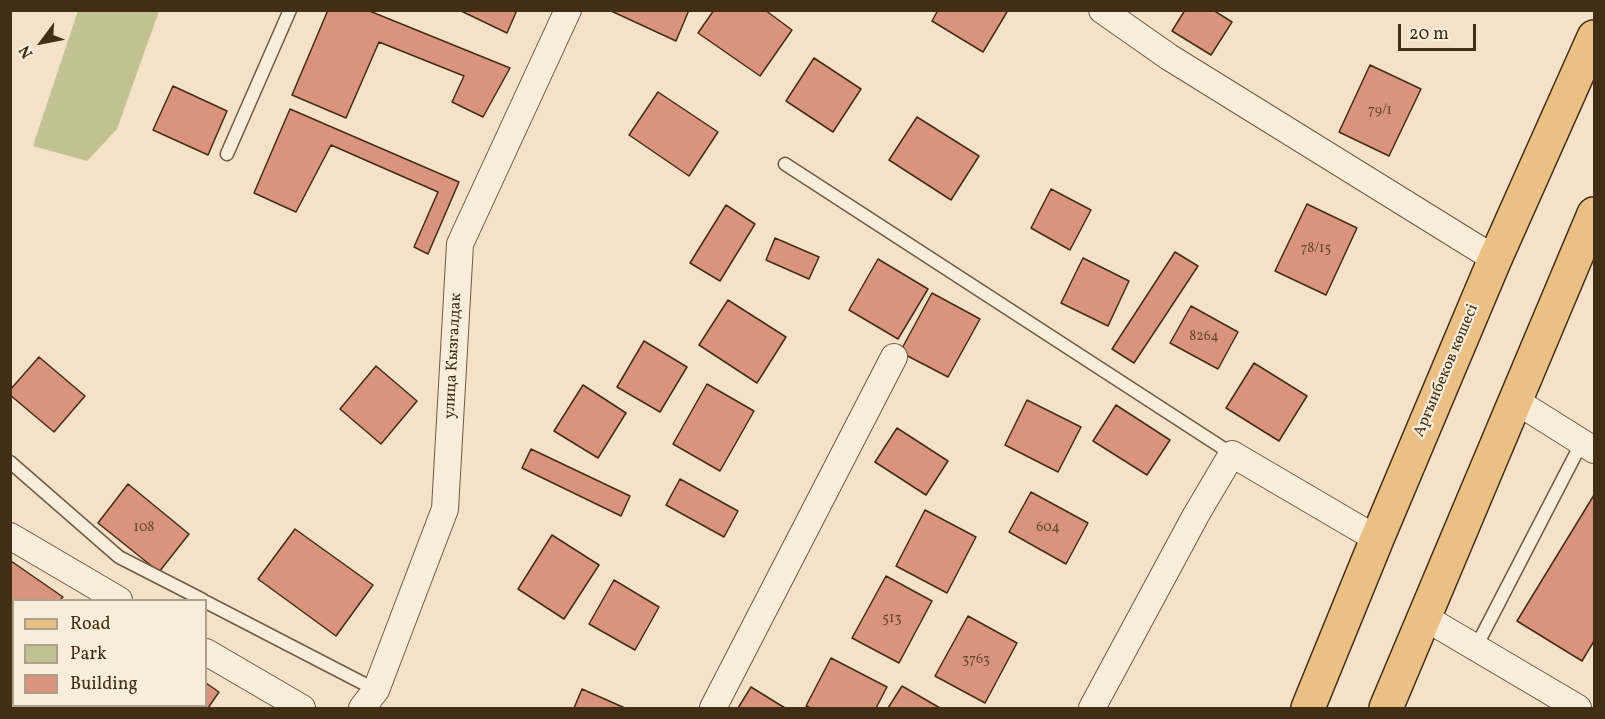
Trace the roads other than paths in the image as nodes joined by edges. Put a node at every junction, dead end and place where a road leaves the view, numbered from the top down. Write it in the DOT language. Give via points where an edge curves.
graph roads {
  1 [pos="290,10"];
  2 [pos="568,10"];
  3 [pos="1102,10"];
  4 [pos="1594,37"];
  5 [pos="227,154"];
  6 [pos="785,164"];
  7 [pos="1594,214"];
  8 [pos="1495,259"];
  9 [pos="894,357"];
  10 [pos="1516,401"];
  11 [pos="1588,446"];
  12 [pos="1232,454"];
  13 [pos="10,462"];
  14 [pos="10,536"];
  15 [pos="1377,539"];
  16 [pos="117,599"];
  17 [pos="200,599"];
  18 [pos="207,603"];
  19 [pos="1424,617"];
  20 [pos="1476,648"];
  21 [pos="207,652"];
  22 [pos="369,699"];
  23 [pos="302,708"];
  24 [pos="713,708"];
  25 [pos="1092,708"];
  26 [pos="1308,708"];
  27 [pos="1386,708"];
  28 [pos="1578,708"];
  1 -- 5 [label="lane"];
  2 -- 22 [label="street, улица Кызгалдак" via="460,244 445,509"];
  3 -- 8 [label="street" via="1168,57"];
  4 -- 8 [label="main road, Арғынбеков көшесі"];
  6 -- 12 [label="lane"];
  7 -- 10 [label="main road"];
  8 -- 15 [label="main road, Арғынбеков көшесі"];
  9 -- 24 [label="street"];
  10 -- 11 [label="street"];
  10 -- 19 [label="main road"];
  11 -- 20 [label="lane"];
  12 -- 15 [label="street"];
  12 -- 25 [label="street"];
  13 -- 17 [label="lane" via="118,557"];
  14 -- 16 [label="street"];
  15 -- 26 [label="main road, Арғынбеков көшесі"];
  18 -- 22 [label="lane"];
  19 -- 20 [label="street"];
  19 -- 27 [label="main road"];
  20 -- 28 [label="street"];
  21 -- 23 [label="street"];
}
